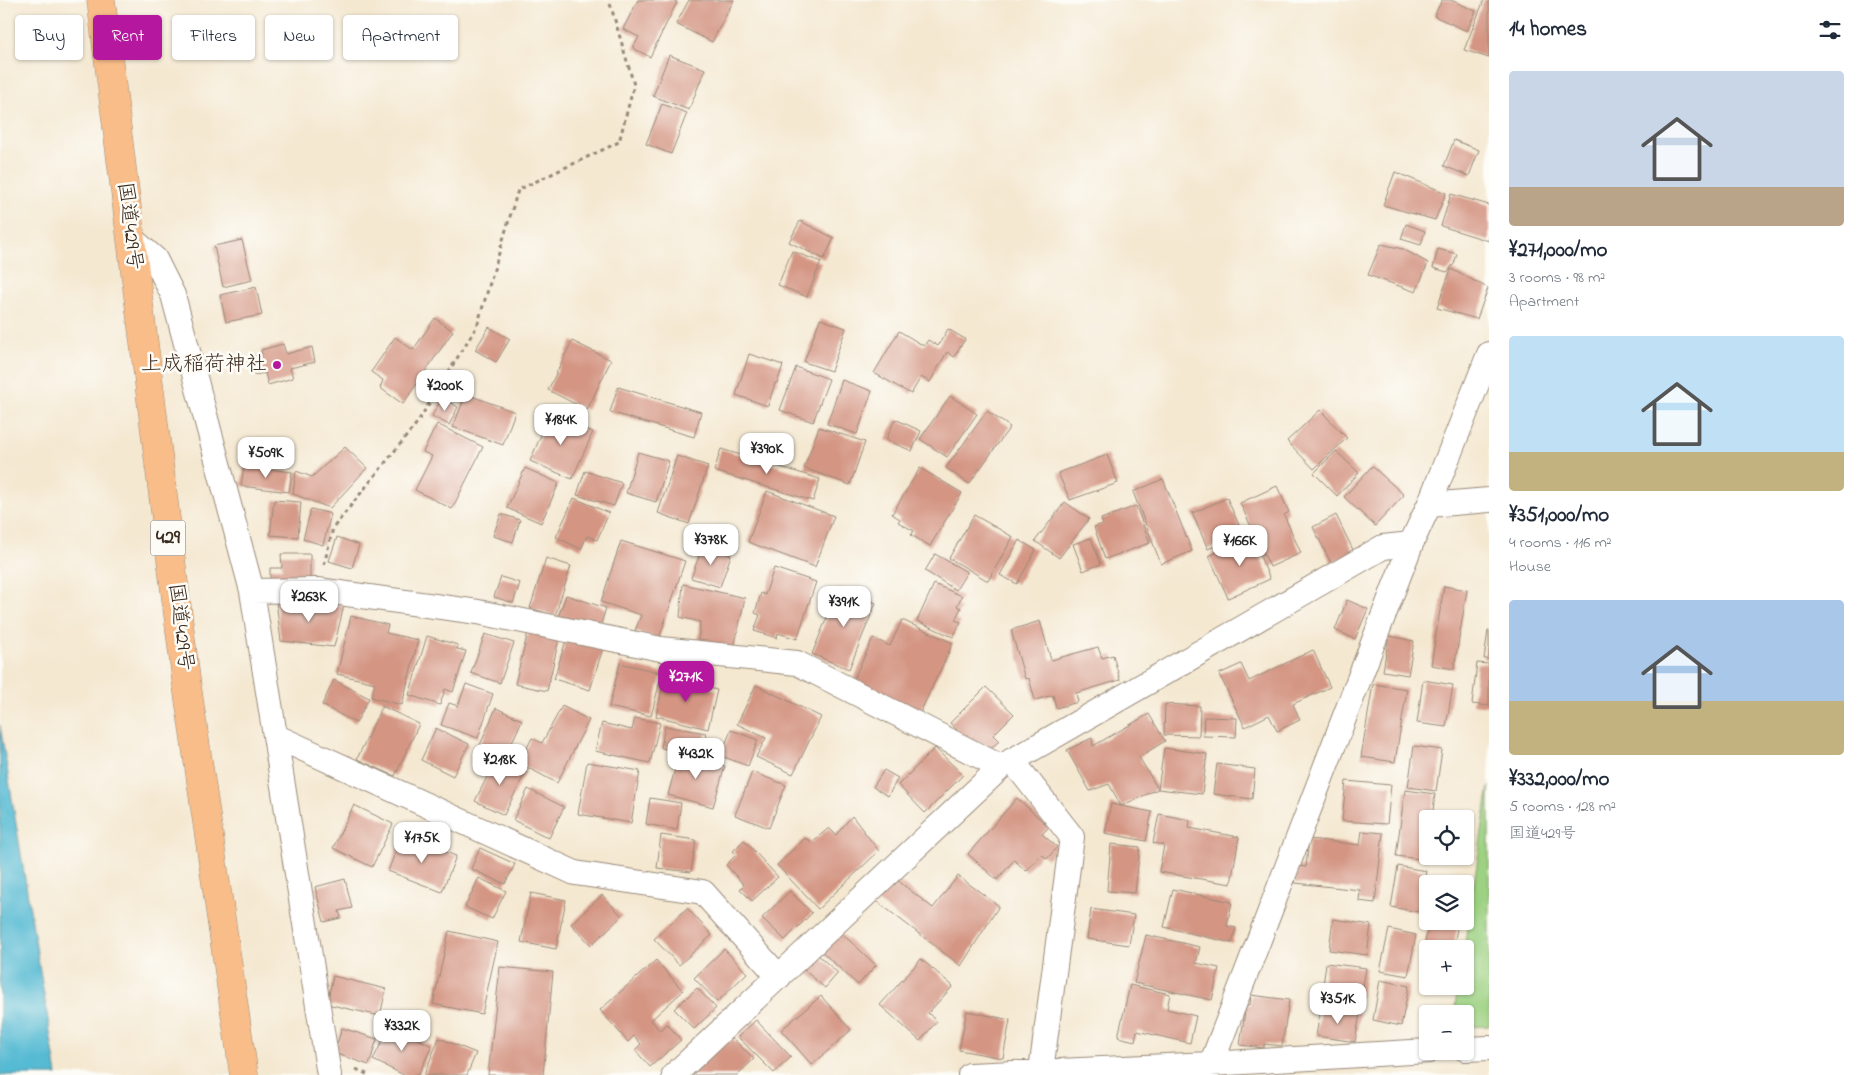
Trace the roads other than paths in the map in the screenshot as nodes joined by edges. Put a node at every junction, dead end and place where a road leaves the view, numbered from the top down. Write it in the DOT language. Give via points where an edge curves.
graph roads {
  1 [pos="101,0"];
  2 [pos="131,238"];
  3 [pos="1489,354"];
  4 [pos="1489,500"];
  5 [pos="1429,505"];
  6 [pos="1411,544"];
  7 [pos="252,592"];
  8 [pos="275,736"];
  9 [pos="1006,764"];
  10 [pos="779,976"];
  11 [pos="1489,1048"];
  12 [pos="1474,1049"];
  13 [pos="1419,1052"];
  14 [pos="1208,1070"];
  15 [pos="1041,1071"];
  16 [pos="244,1075"];
  17 [pos="329,1075"];
  18 [pos="674,1075"];
  19 [pos="970,1075"];
  1 -- 2 [label="highway, 国道429号 / 429"];
  2 -- 7 [label="street" via="155,259 173,295"];
  2 -- 16 [label="highway, 国道429号 / 429" via="186,679"];
  3 -- 5 [label="street"];
  4 -- 5 [label="street"];
  5 -- 6 [label="street"];
  6 -- 9 [label="street" via="1383,547"];
  6 -- 14 [label="street"];
  7 -- 8 [label="street"];
  7 -- 9 [label="street" via="318,590 478,612 661,649 797,663"];
  8 -- 10 [label="street" via="575,873 703,892"];
  8 -- 17 [label="street"];
  9 -- 10 [label="street"];
  9 -- 15 [label="street" via="1072,837"];
  10 -- 18 [label="street"];
  11 -- 12 [label="street"];
  13 -- 14 [label="street"];
  14 -- 15 [label="street"];
  15 -- 19 [label="street"];
}
